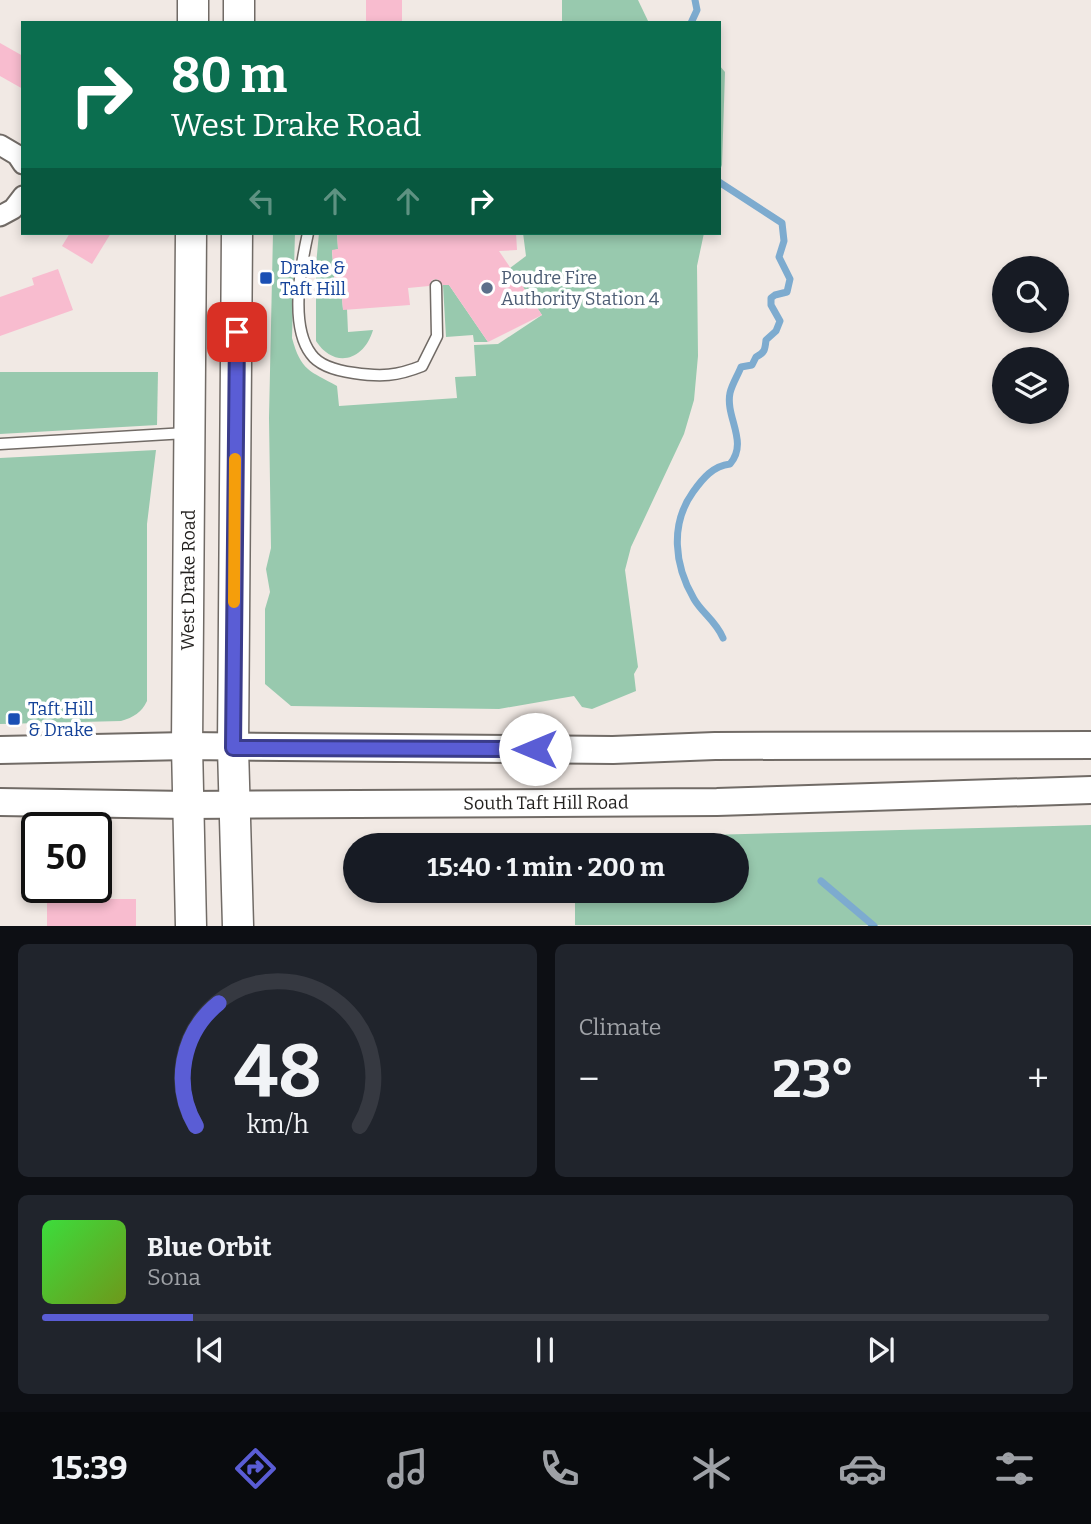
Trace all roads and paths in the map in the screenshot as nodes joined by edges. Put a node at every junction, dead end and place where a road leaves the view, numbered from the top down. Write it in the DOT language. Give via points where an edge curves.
graph roads {
  1 [pos="193,0"];
  2 [pos="239,0"];
  3 [pos="193,21"];
  4 [pos="239,21"];
  5 [pos="0,145"];
  6 [pos="21,161"];
  7 [pos="21,198"];
  8 [pos="0,216"];
  9 [pos="191,235"];
  10 [pos="237,235"];
  11 [pos="308,235"];
  12 [pos="436,286"];
  13 [pos="190,432"];
  14 [pos="0,444"];
  15 [pos="1091,744"];
  16 [pos="187,746"];
  17 [pos="233,748"];
  18 [pos="0,750"];
  19 [pos="1091,790"];
  20 [pos="0,802"];
  21 [pos="234,804"];
  22 [pos="187,805"];
  23 [pos="191,926"];
  24 [pos="238,926"];
  1 -- 3 [label="main road"];
  2 -- 4 [label="main road"];
  5 -- 6 [label="street"];
  7 -- 8 [label="street"];
  9 -- 13 [label="main road, West Drake Road"];
  10 -- 17 [label="main road"];
  11 -- 12 [label="lane" via="299,297 301,335 311,355 331,369 400,375 422,366 437,336"];
  13 -- 14 [label="lane"];
  13 -- 16 [label="main road, West Drake Road"];
  15 -- 17 [label="main road" via="613,750"];
  16 -- 17 [label="main road"];
  16 -- 18 [label="main road"];
  16 -- 22 [label="main road, West Drake Road"];
  17 -- 21 [label="main road"];
  19 -- 21 [label="main road, South Taft Hill Road" via="717,802"];
  20 -- 22 [label="main road, South Taft Hill Road"];
  21 -- 22 [label="main road, South Taft Hill Road"];
  21 -- 24 [label="main road"];
  22 -- 23 [label="main road, West Drake Road"];
}
